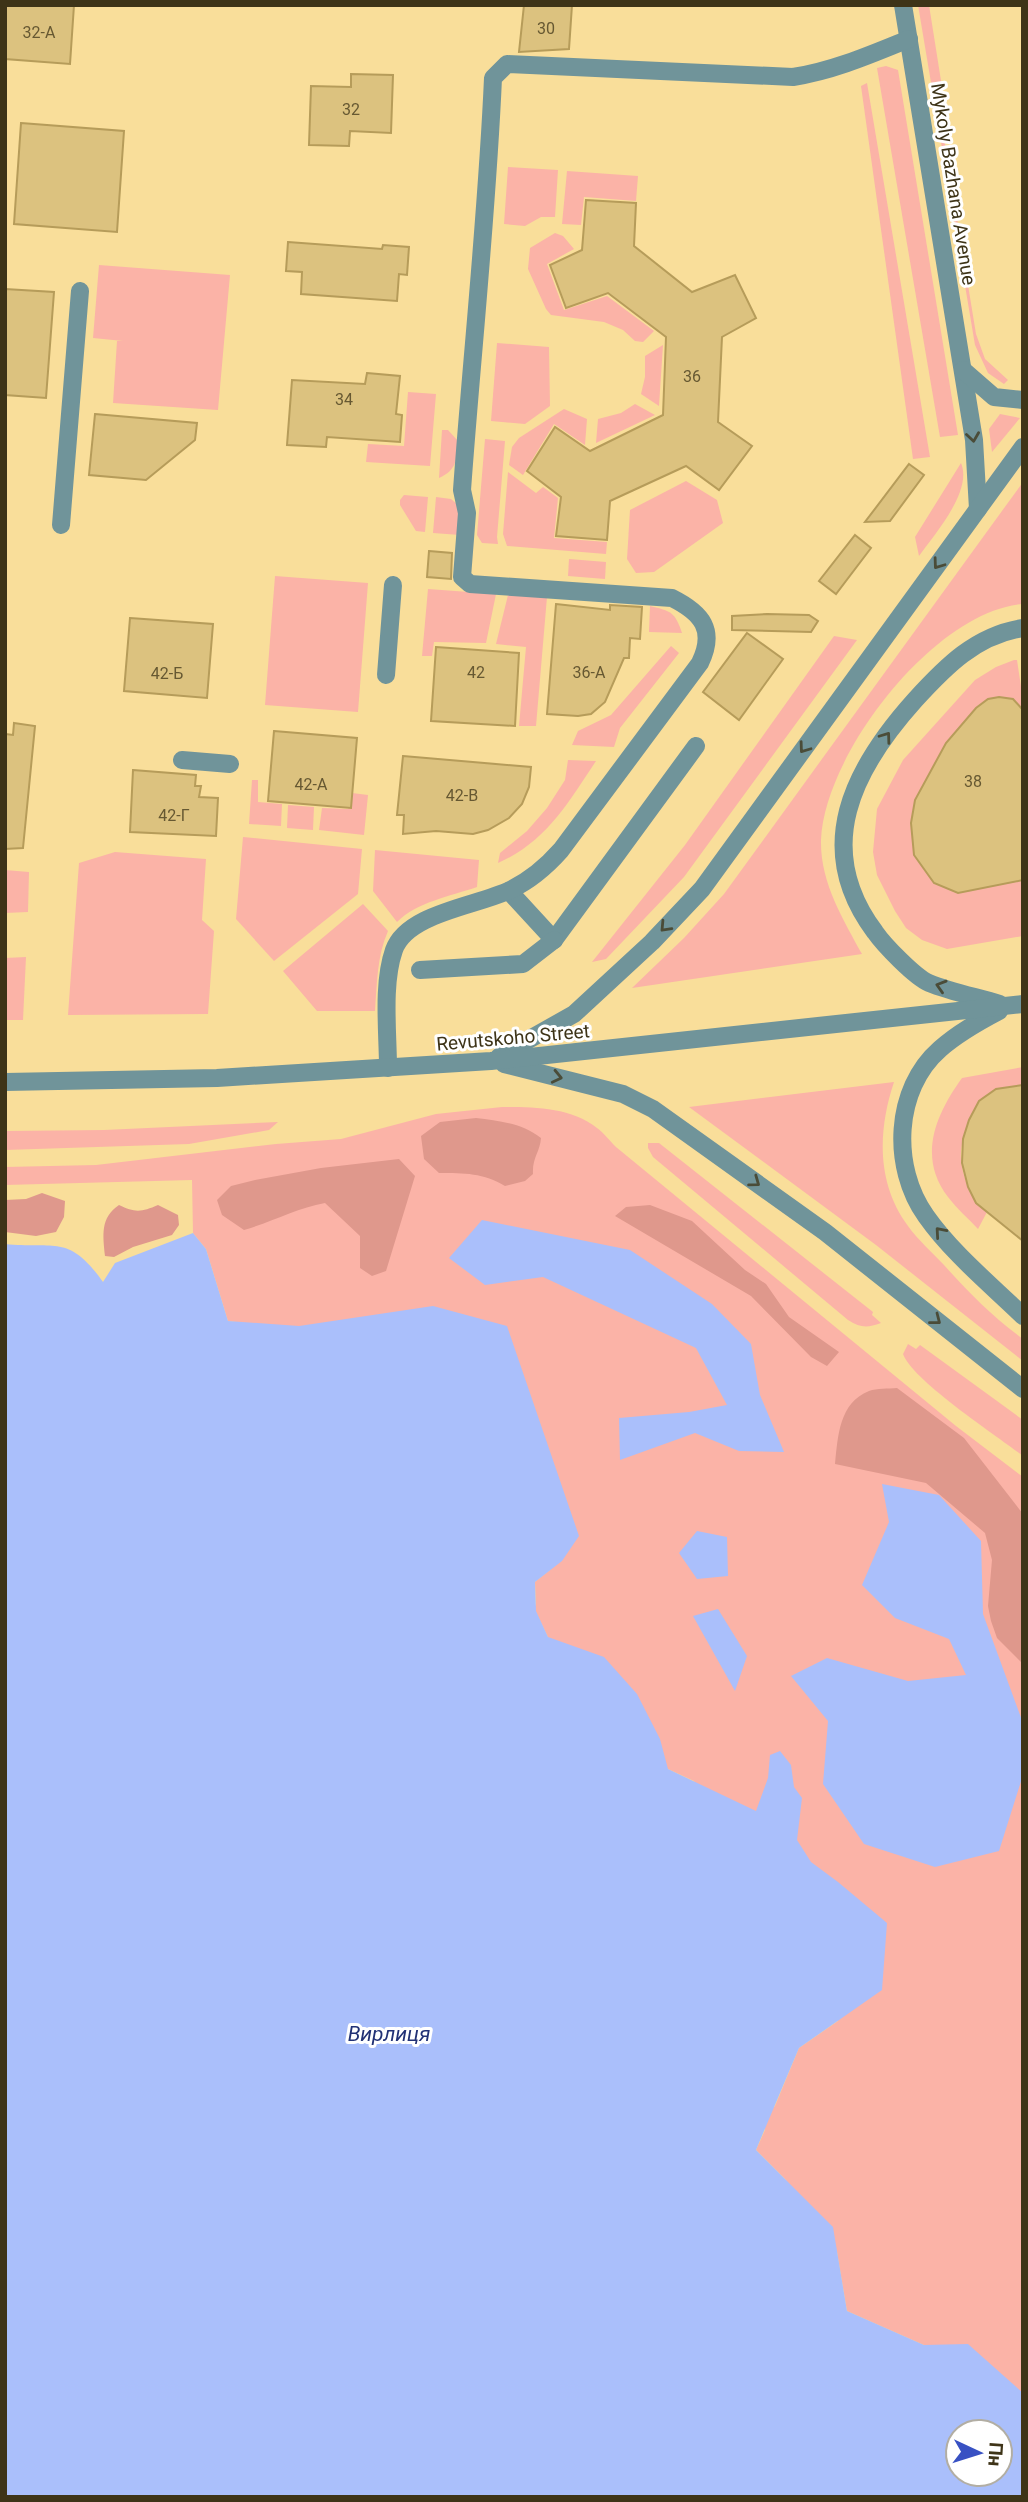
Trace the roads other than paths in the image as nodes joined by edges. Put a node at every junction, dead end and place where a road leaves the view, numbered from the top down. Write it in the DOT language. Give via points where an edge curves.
graph roads {
  1 [pos="903,5"];
  2 [pos="909,39"];
  3 [pos="80,290"];
  4 [pos="962,370"];
  5 [pos="1023,400"];
  6 [pos="1023,447"];
  7 [pos="978,509"];
  8 [pos="61,525"];
  9 [pos="393,585"];
  10 [pos="1023,628"];
  11 [pos="386,675"];
  12 [pos="696,746"];
  13 [pos="182,760"];
  14 [pos="230,764"];
  15 [pos="509,891"];
  16 [pos="554,940"];
  17 [pos="420,970"];
  18 [pos="1015,1005"];
  19 [pos="491,1061"];
  20 [pos="388,1068"];
  21 [pos="5,1082"];
  22 [pos="1023,1316"];
  23 [pos="1023,1388"];
  1 -- 2 [label="street, Mykoly Bazhana Avenue"];
  2 -- 4 [label="street, Mykoly Bazhana Avenue"];
  2 -- 15 [label="street" via="793,76 507,64 493,78 462,490 467,513 462,577 470,584 672,598 698,613 708,637 700,663 561,850 545,868"];
  3 -- 8 [label="street"];
  4 -- 5 [label="street" via="994,397"];
  4 -- 7 [label="street, Mykoly Bazhana Avenue, one-way" via="974,440"];
  6 -- 7 [label="street"];
  7 -- 19 [label="street, one-way" via="702,889 574,1014"];
  9 -- 11 [label="street"];
  18 -- 10 [label="street, one-way" via="926,982 883,943 855,900 842,841 857,784 906,710 947,665 972,647"];
  12 -- 16 [label="street"];
  13 -- 14 [label="street"];
  15 -- 16 [label="street"];
  15 -- 20 [label="street" via="420,923 403,934 390,965"];
  16 -- 17 [label="street" via="523,964"];
  18 -- 19 [label="street, Revutskoho Street"];
  22 -- 18 [label="street, one-way" via="926,1216 910,1190 901,1135 919,1077 938,1050 967,1028"];
  19 -- 20 [label="street, Revutskoho Street"];
  19 -- 23 [label="street, one-way" via="623,1094 653,1109 825,1232"];
  20 -- 21 [label="street, Revutskoho Street" via="217,1078"];
}
